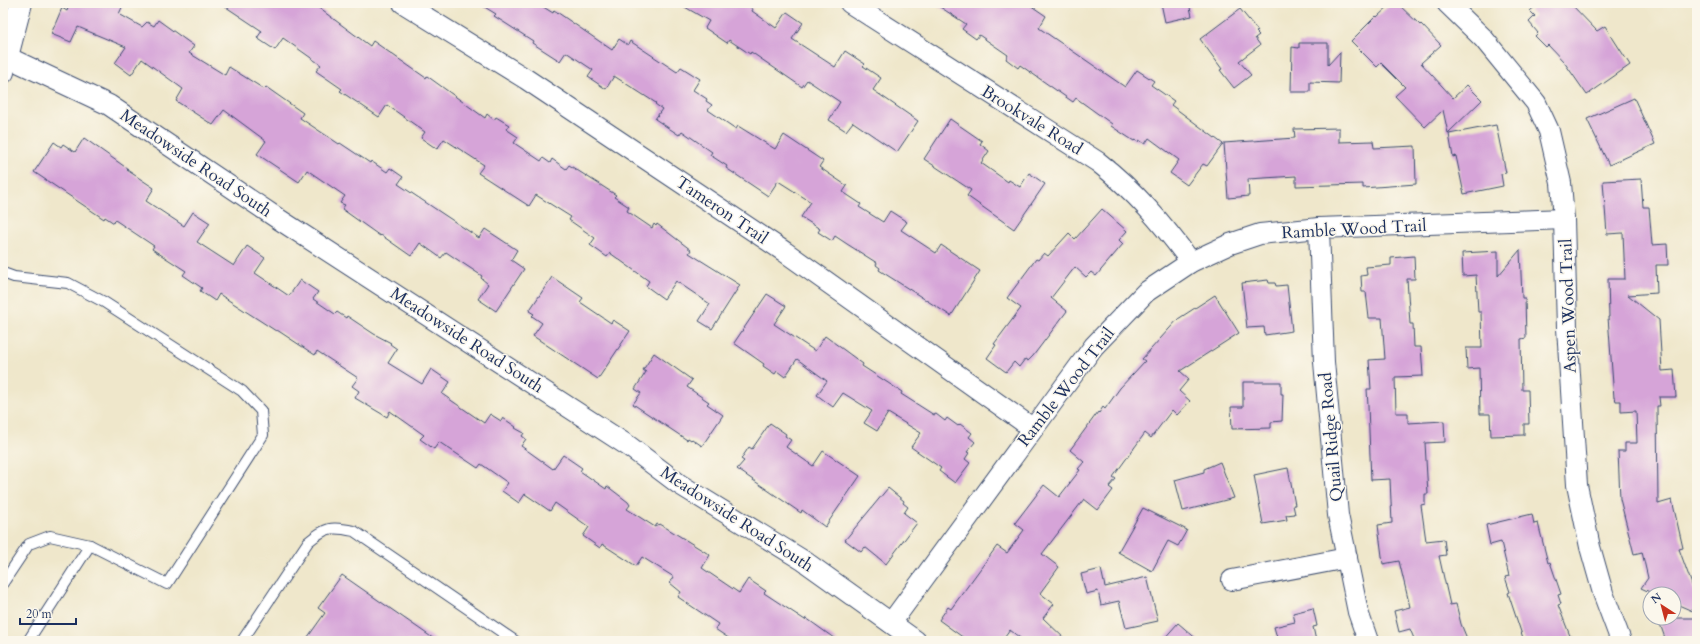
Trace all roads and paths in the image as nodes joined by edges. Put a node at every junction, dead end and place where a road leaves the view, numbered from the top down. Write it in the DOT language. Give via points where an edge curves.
graph roads {
  1 [pos="21,3"];
  2 [pos="403,3"];
  3 [pos="850,3"];
  4 [pos="1447,3"];
  5 [pos="5,64"];
  6 [pos="1564,219"];
  7 [pos="1319,228"];
  8 [pos="1191,262"];
  9 [pos="3,274"];
  10 [pos="1032,428"];
  11 [pos="90,545"];
  12 [pos="1347,558"];
  13 [pos="1232,580"];
  14 [pos="3,584"];
  15 [pos="891,623"];
  16 [pos="28,641"];
  17 [pos="242,641"];
  18 [pos="515,641"];
  19 [pos="916,641"];
  20 [pos="1368,641"];
  21 [pos="1621,641"];
  1 -- 5 [label="street"];
  2 -- 10 [label="street, Tameron Trail" via="526,80 785,252"];
  3 -- 8 [label="street, Brookvale Road" via="1098,162 1118,178 1164,225"];
  4 -- 6 [label="street, Aspen Wood Trail" via="1483,38 1536,103 1549,131 1561,183"];
  5 -- 15 [label="street, Meadowside Road South" via="109,105 277,218 617,438 679,484 804,561"];
  6 -- 7 [label="street, Ramble Wood Trail"];
  6 -- 21 [label="street, Aspen Wood Trail" via="1567,328 1577,485 1590,547 1603,593"];
  7 -- 8 [label="street, Ramble Wood Trail" via="1260,234 1230,244"];
  7 -- 12 [label="street, Quail Ridge Road" via="1324,362 1338,515"];
  8 -- 10 [label="street, Ramble Wood Trail" via="1146,292 1094,346"];
  9 -- 11 [label="lane" via="68,283 104,302 242,391 261,411 263,435 167,584"];
  10 -- 15 [label="street, Ramble Wood Trail"];
  11 -- 14 [label="lane" via="50,536 29,544"];
  11 -- 16 [label="lane"];
  12 -- 13 [label="street"];
  12 -- 20 [label="street, Quail Ridge Road" via="1358,612"];
  15 -- 19 [label="street, Meadowside Road South"];
  17 -- 18 [label="lane" via="308,542 320,531 336,527 354,531"];
}
